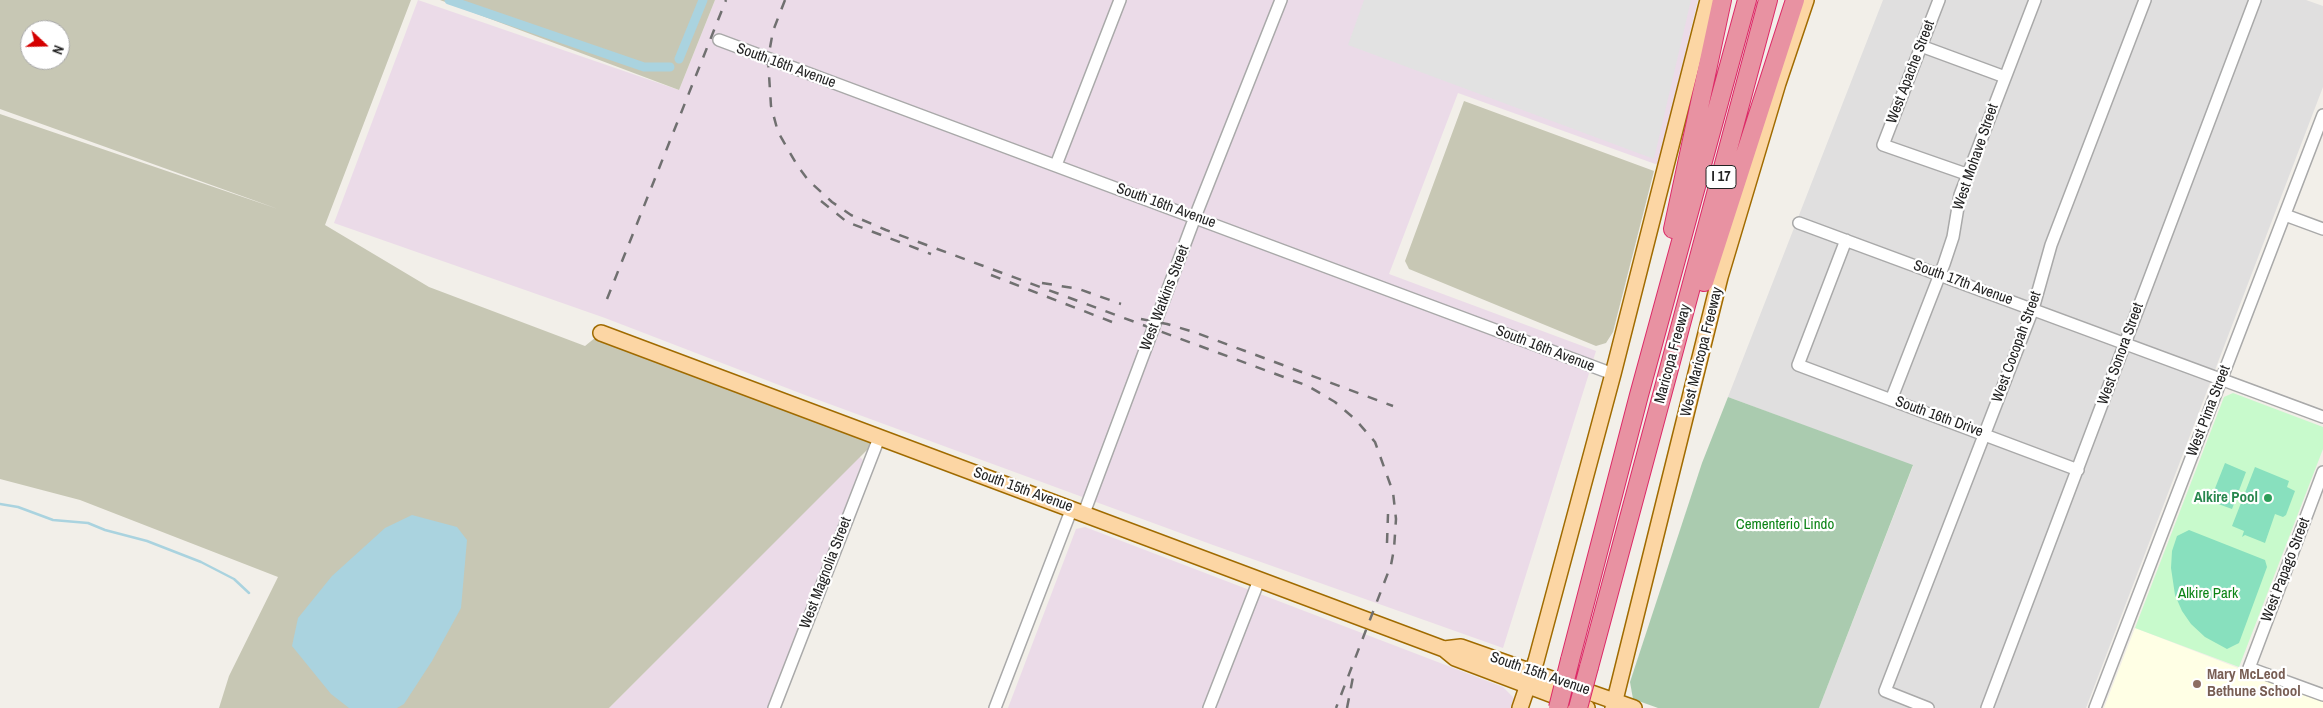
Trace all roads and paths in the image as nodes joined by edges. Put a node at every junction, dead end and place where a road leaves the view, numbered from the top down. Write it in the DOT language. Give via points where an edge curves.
graph roads {
  1 [pos="1120,0"];
  2 [pos="1281,0"];
  3 [pos="1708,0"];
  4 [pos="1722,0"];
  5 [pos="1747,0"];
  6 [pos="1768,0"];
  7 [pos="1795,0"];
  8 [pos="1806,0"];
  9 [pos="1939,0"];
  10 [pos="2034,0"];
  11 [pos="2145,0"];
  12 [pos="2254,0"];
  13 [pos="719,40"];
  14 [pos="1921,46"];
  15 [pos="2005,77"];
  16 [pos="2323,115"];
  17 [pos="1056,165"];
  18 [pos="1968,174"];
  19 [pos="2285,215"];
  20 [pos="1195,217"];
  21 [pos="1799,223"];
  22 [pos="2323,230"];
  23 [pos="1846,240"];
  24 [pos="1939,275"];
  25 [pos="2033,309"];
  26 [pos="1658,323"];
  27 [pos="601,333"];
  28 [pos="2125,345"];
  29 [pos="1673,353"];
  30 [pos="1613,374"];
  31 [pos="2221,380"];
  32 [pos="1891,400"];
  33 [pos="2323,417"];
  34 [pos="1986,434"];
  35 [pos="879,438"];
  36 [pos="2078,470"];
  37 [pos="2323,472"];
  38 [pos="1078,510"];
  39 [pos="1259,580"];
  40 [pos="1444,649"];
  41 [pos="1532,671"];
  42 [pos="1527,686"];
  43 [pos="2323,695"];
  44 [pos="1614,704"];
  45 [pos="774,708"];
  46 [pos="995,708"];
  47 [pos="1209,708"];
  48 [pos="1520,708"];
  49 [pos="1558,708"];
  50 [pos="1578,708"];
  51 [pos="1587,708"];
  52 [pos="1634,708"];
  53 [pos="1928,708"];
  54 [pos="1987,708"];
  55 [pos="2095,708"];
  1 -- 17 [label="street"];
  2 -- 20 [label="street, West Watkins Street"];
  3 -- 30 [label="main road"];
  4 -- 26 [label="highway" via="1662,278"];
  5 -- 26 [label="highway, Maricopa Freeway / I 17"];
  6 -- 29 [label="highway, Maricopa Freeway / I 17"];
  7 -- 29 [label="highway" via="1687,335"];
  8 -- 44 [label="main road, West Maricopa Freeway" via="1720,277"];
  9 -- 14 [label="street, West Apache Street"];
  10 -- 15 [label="street, West Mohave Street"];
  11 -- 25 [label="street, West Cocopah Street" via="2051,245"];
  12 -- 28 [label="street, West Sonora Street" via="2145,284"];
  13 -- 17 [label="street, South 16th Avenue"];
  14 -- 15 [label="street"];
  14 -- 18 [label="street, West Apache Street" via="1883,145"];
  15 -- 18 [label="street, West Mohave Street"];
  16 -- 19 [label="street, West Pima Street"];
  17 -- 20 [label="street, South 16th Avenue"];
  18 -- 24 [label="street, West Mohave Street"];
  19 -- 22 [label="street"];
  19 -- 31 [label="street, West Pima Street"];
  20 -- 30 [label="street, South 16th Avenue"];
  20 -- 38 [label="street, West Watkins Street"];
  21 -- 23 [label="street, South 17th Avenue"];
  23 -- 24 [label="street, South 17th Avenue"];
  23 -- 32 [label="street, South 16th Drive" via="1798,365"];
  24 -- 25 [label="street, South 17th Avenue"];
  24 -- 32 [label="street, West Mohave Street"];
  25 -- 28 [label="street, South 17th Avenue"];
  25 -- 34 [label="street, West Cocopah Street"];
  26 -- 49 [label="highway, Maricopa Freeway / I 17, bridge"];
  27 -- 35 [label="main road, South 15th Avenue"];
  28 -- 31 [label="street, South 17th Avenue"];
  28 -- 36 [label="street, West Sonora Street"];
  29 -- 50 [label="highway, Maricopa Freeway / I 17, bridge"];
  30 -- 41 [label="main road"];
  31 -- 33 [label="street, South 17th Avenue"];
  31 -- 55 [label="street, West Pima Street"];
  32 -- 34 [label="street, South 16th Drive"];
  34 -- 36 [label="street, South 16th Drive"];
  34 -- 53 [label="street, West Cocopah Street" via="1885,692"];
  35 -- 38 [label="main road, South 15th Avenue"];
  35 -- 45 [label="street, West Magnolia Street"];
  36 -- 54 [label="street, West Sonora Street"];
  37 -- 43 [label="street, West Papago Street" via="2249,668"];
  38 -- 39 [label="main road, South 15th Avenue"];
  38 -- 46 [label="street, West Watkins Street"];
  39 -- 40 [label="main road, South 15th Avenue"];
  39 -- 47 [label="street"];
  40 -- 41 [label="main road, South 15th Avenue" via="1461,648"];
  40 -- 42 [label="main road, South 15th Avenue" via="1455,658"];
  41 -- 42 [label="main road"];
  41 -- 44 [label="main road, South 15th Avenue"];
  42 -- 48 [label="main road"];
  42 -- 51 [label="main road, South 15th Avenue"];
  44 -- 52 [label="main road, South 15th Avenue"];
}
